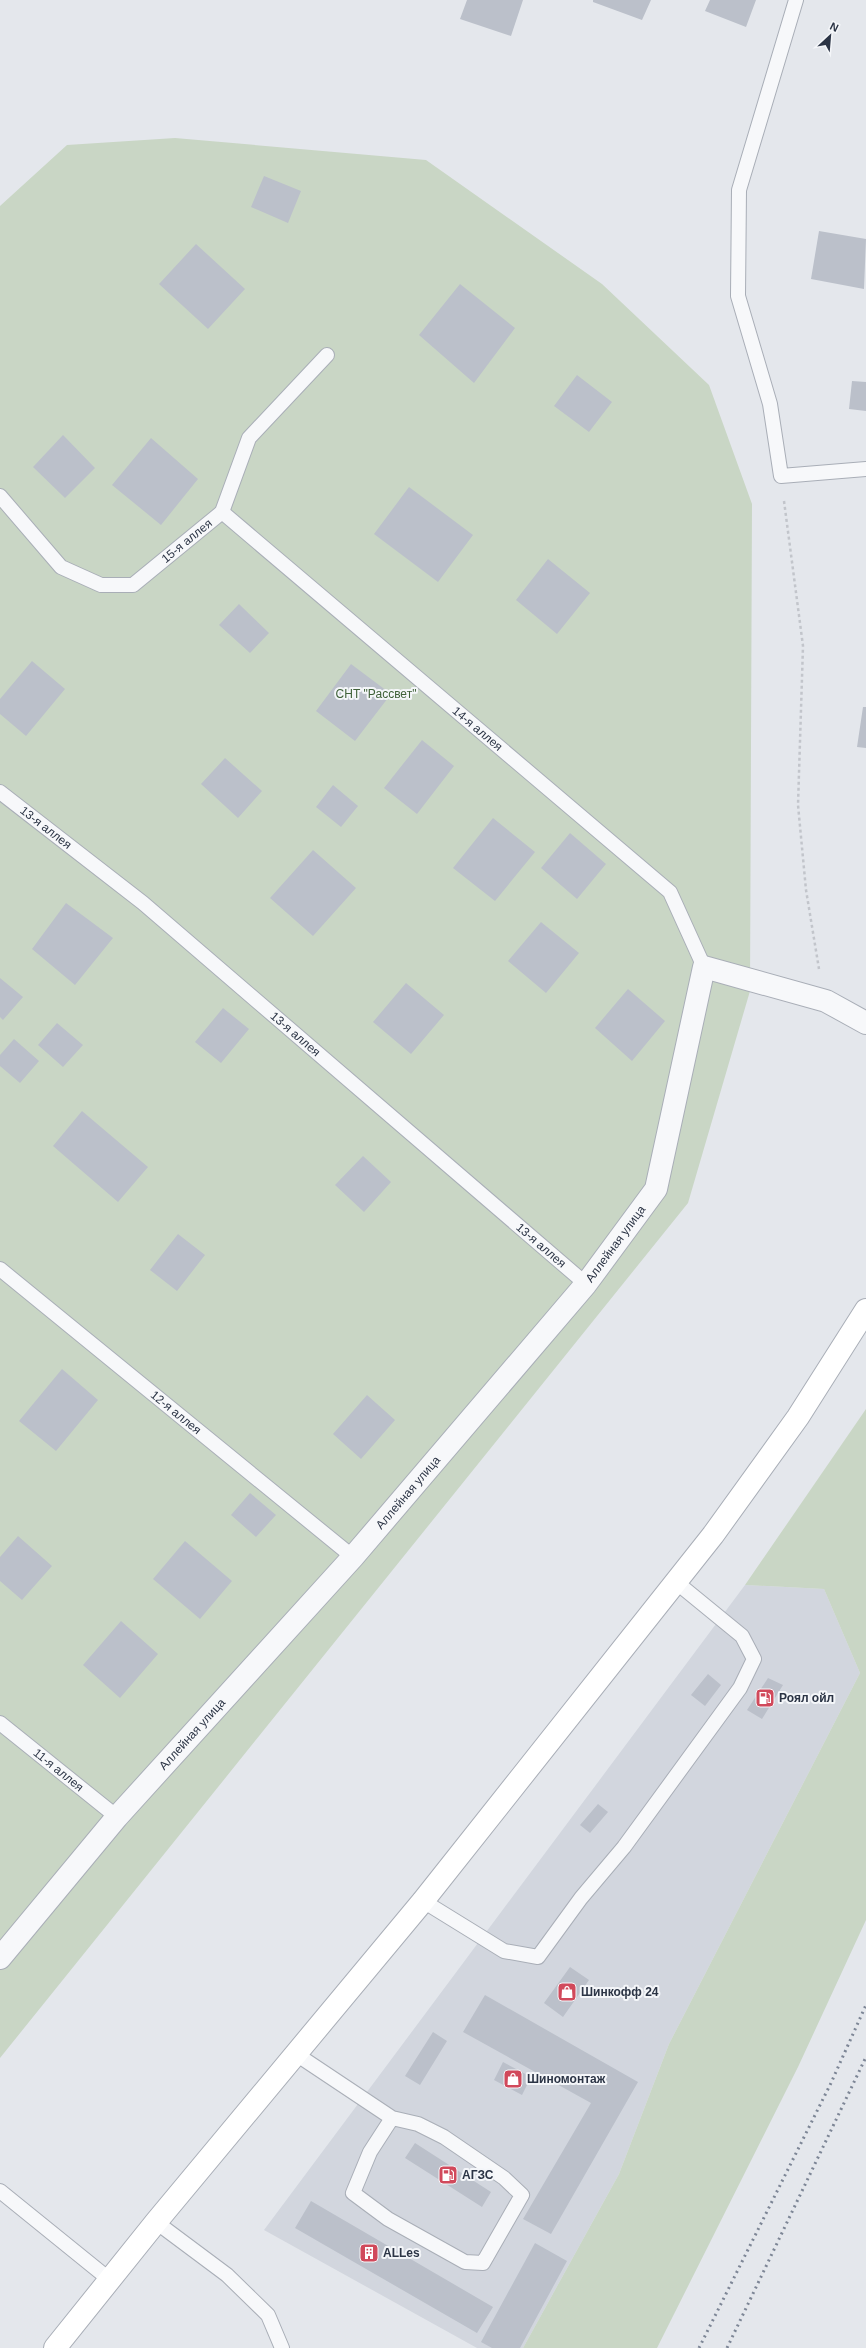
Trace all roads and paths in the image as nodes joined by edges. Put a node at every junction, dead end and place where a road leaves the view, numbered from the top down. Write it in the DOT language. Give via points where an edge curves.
graph roads {
  1 [pos="796,0"];
  2 [pos="327,355"];
  3 [pos="866,469"];
  4 [pos="781,476"];
  5 [pos="0,496"];
  6 [pos="222,512"];
  7 [pos="0,792"];
  8 [pos="704,967"];
  9 [pos="826,1001"];
  10 [pos="866,1023"];
  11 [pos="0,1269"];
  12 [pos="586,1284"];
  13 [pos="866,1310"];
  14 [pos="352,1557"];
  15 [pos="676,1582"];
  16 [pos="0,1723"];
  17 [pos="117,1817"];
  18 [pos="423,1901"];
  19 [pos="0,1958"];
  20 [pos="296,2054"];
  21 [pos="392,2118"];
  22 [pos="0,2192"];
  23 [pos="156,2222"];
  24 [pos="110,2280"];
  25 [pos="55,2348"];
  26 [pos="282,2348"];
  1 -- 4 [label="lane" via="739,190 738,296 770,404"];
  2 -- 6 [label="lane, 15-я аллея" via="250,438"];
  3 -- 4 [label="lane"];
  4 -- 9 [label="path" via="803,646 798,805 806,890"];
  5 -- 6 [label="lane, 15-я аллея" via="61,567 101,585 133,585"];
  6 -- 8 [label="lane, 14-я аллея" via="670,892"];
  7 -- 12 [label="lane, 13-я аллея" via="142,903"];
  8 -- 9 [label="street"];
  8 -- 12 [label="street, Аллейная улица" via="656,1188"];
  9 -- 10 [label="street"];
  11 -- 14 [label="lane, 12-я аллея"];
  12 -- 14 [label="street, Аллейная улица"];
  13 -- 15 [label="street" via="798,1417"];
  14 -- 17 [label="street, Аллейная улица"];
  15 -- 18 [label="street"];
  15 -- 18 [label="lane" via="742,1636 754,1659 740,1688 624,1847 581,1898 538,1957 504,1951"];
  16 -- 17 [label="lane, 11-я аллея"];
  17 -- 19 [label="street, Аллейная улица"];
  18 -- 20 [label="street"];
  20 -- 21 [label="lane"];
  20 -- 23 [label="street"];
  21 -- 21 [label="lane" via="418,2124 444,2137 504,2178 522,2195 483,2263 466,2262 388,2219 353,2193 370,2152"];
  22 -- 24 [label="lane"];
  23 -- 24 [label="street"];
  23 -- 26 [label="lane" via="227,2275 268,2316"];
  24 -- 25 [label="street"];
}
